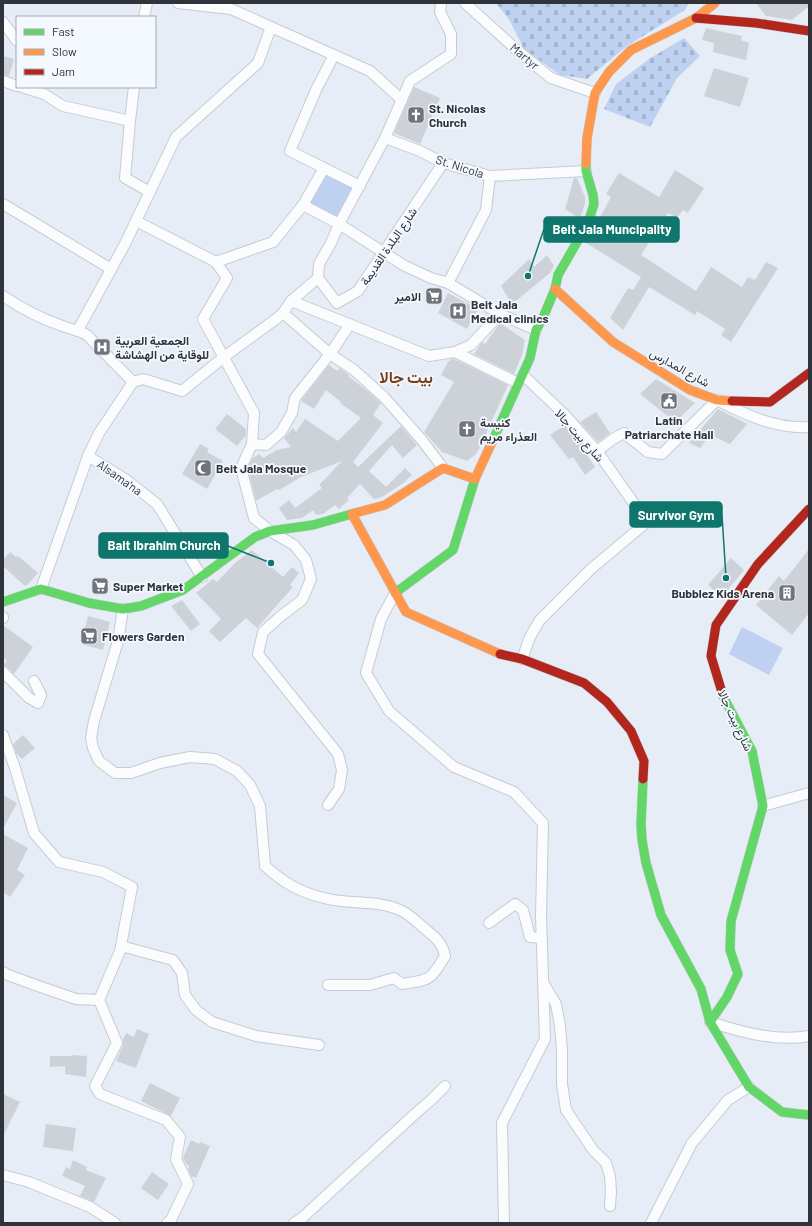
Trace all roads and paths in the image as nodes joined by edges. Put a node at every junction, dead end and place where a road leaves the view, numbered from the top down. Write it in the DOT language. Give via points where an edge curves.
graph roads {
  1 [pos="146,3"];
  2 [pos="178,3"];
  3 [pos="441,3"];
  4 [pos="465,3"];
  5 [pos="715,3"];
  6 [pos="144,16"];
  7 [pos="696,18"];
  8 [pos="3,22"];
  9 [pos="271,27"];
  10 [pos="809,31"];
  11 [pos="16,40"];
  12 [pos="334,55"];
  13 [pos="3,81"];
  14 [pos="16,86"];
  15 [pos="29,88"];
  16 [pos="134,88"];
  17 [pos="42,90"];
  18 [pos="595,93"];
  19 [pos="402,100"];
  20 [pos="130,120"];
  21 [pos="385,138"];
  22 [pos="443,163"];
  23 [pos="324,168"];
  24 [pos="586,171"];
  25 [pos="490,176"];
  26 [pos="360,186"];
  27 [pos="150,192"];
  28 [pos="3,204"];
  29 [pos="303,205"];
  30 [pos="136,220"];
  31 [pos="339,224"];
  32 [pos="384,252"];
  33 [pos="216,262"];
  34 [pos="112,269"];
  35 [pos="318,278"];
  36 [pos="448,283"];
  37 [pos="554,289"];
  38 [pos="3,296"];
  39 [pos="291,301"];
  40 [pos="283,314"];
  41 [pos="500,314"];
  42 [pos="350,324"];
  43 [pos="78,330"];
  44 [pos="536,330"];
  45 [pos="455,352"];
  46 [pos="330,354"];
  47 [pos="224,357"];
  48 [pos="809,373"];
  49 [pos="520,379"];
  50 [pos="133,382"];
  51 [pos="717,400"];
  52 [pos="809,427"];
  53 [pos="252,444"];
  54 [pos="597,451"];
  55 [pos="88,456"];
  56 [pos="443,468"];
  57 [pos="475,480"];
  58 [pos="809,509"];
  59 [pos="352,514"];
  60 [pos="270,531"];
  61 [pos="202,577"];
  62 [pos="41,589"];
  63 [pos="395,593"];
  64 [pos="3,602"];
  65 [pos="123,609"];
  66 [pos="522,659"];
  67 [pos="3,672"];
  68 [pos="34,681"];
  69 [pos="3,735"];
  70 [pos="809,793"];
  71 [pos="328,805"];
  72 [pos="763,806"];
  73 [pos="489,923"];
  74 [pos="542,938"];
  75 [pos="121,946"];
  76 [pos="3,972"];
  77 [pos="544,984"];
  78 [pos="328,985"];
  79 [pos="99,1000"];
  80 [pos="710,1022"];
  81 [pos="809,1036"];
  82 [pos="319,1045"];
  83 [pos="445,1086"];
  84 [pos="749,1087"];
  85 [pos="809,1115"];
  86 [pos="3,1176"];
  87 [pos="610,1206"];
  88 [pos="115,1223"];
  89 [pos="167,1223"];
  90 [pos="294,1223"];
  91 [pos="504,1223"];
  92 [pos="651,1223"];
  1 -- 6 [label="street"];
  2 -- 9 [label="street" via="231,10"];
  3 -- 19 [label="street" via="440,12 451,34 451,54 410,81"];
  4 -- 18 [label="street, Martyr" via="551,78"];
  5 -- 7 [label="street"];
  7 -- 10 [label="street"];
  7 -- 18 [label="street" via="631,50 609,72"];
  8 -- 11 [label="street"];
  9 -- 12 [label="street"];
  9 -- 27 [label="street" via="258,63 176,137"];
  12 -- 19 [label="street" via="370,71"];
  12 -- 23 [label="street" via="290,151"];
  13 -- 14 [label="street"];
  15 -- 17 [label="street"];
  16 -- 20 [label="street"];
  17 -- 20 [label="street" via="63,106"];
  18 -- 24 [label="street"];
  19 -- 21 [label="street"];
  20 -- 27 [label="street" via="125,178"];
  21 -- 22 [label="street, St. Nicola"];
  21 -- 26 [label="street"];
  22 -- 25 [label="street, St. Nicola"];
  22 -- 32 [label="street, شارع البلدة القديمة"];
  23 -- 26 [label="street"];
  23 -- 29 [label="street"];
  24 -- 25 [label="street, St. Nicola"];
  24 -- 37 [label="street" via="594,204 588,223 558,275"];
  25 -- 36 [label="street" via="486,210"];
  26 -- 31 [label="street"];
  27 -- 30 [label="street"];
  28 -- 34 [label="street"];
  29 -- 31 [label="street"];
  29 -- 33 [label="street" via="273,242"];
  30 -- 33 [label="street"];
  30 -- 34 [label="street"];
  31 -- 32 [label="street"];
  31 -- 35 [label="street" via="319,264"];
  32 -- 35 [label="street, شارع البلدة القديمة" via="358,291 337,303"];
  32 -- 36 [label="street" via="405,266"];
  33 -- 47 [label="street" via="227,278 203,319"];
  34 -- 43 [label="street"];
  35 -- 39 [label="street"];
  36 -- 41 [label="street"];
  37 -- 44 [label="street"];
  37 -- 51 [label="street, شارع المدارس" via="613,342 690,390"];
  38 -- 43 [label="street" via="23,310 61,326"];
  39 -- 40 [label="street"];
  39 -- 42 [label="street"];
  40 -- 46 [label="street"];
  40 -- 47 [label="street"];
  41 -- 44 [label="street"];
  41 -- 45 [label="street" via="471,345"];
  42 -- 45 [label="street" via="429,356"];
  42 -- 46 [label="street"];
  43 -- 50 [label="street" via="87,334"];
  44 -- 49 [label="street" via="530,358"];
  45 -- 49 [label="street, شارع بيت جالا"];
  46 -- 53 [label="street" via="295,398 292,413 281,432 266,445"];
  46 -- 56 [label="street" via="354,370 384,397"];
  47 -- 50 [label="street" via="182,391 143,379"];
  47 -- 53 [label="street" via="254,413"];
  48 -- 51 [label="street, شارع المدارس" via="770,402"];
  49 -- 54 [label="street, شارع بيت جالا" via="565,416"];
  49 -- 57 [label="street"];
  50 -- 55 [label="street" via="99,433"];
  51 -- 52 [label="street" via="756,419 788,427"];
  51 -- 54 [label="street" via="662,454 648,452 624,433"];
  53 -- 60 [label="street" via="241,468 254,518"];
  54 -- 66 [label="street, شارع بيت جالا" via="647,522 591,569 540,620"];
  55 -- 61 [label="street, Alsama'na" via="125,479 157,504"];
  55 -- 62 [label="street, Alsama'na"];
  56 -- 57 [label="street"];
  56 -- 59 [label="street" via="385,504"];
  57 -- 63 [label="street" via="453,550"];
  58 -- 72 [label="street, شارع بيت جالا" via="758,564 716,625 711,656 723,696 752,751"];
  59 -- 60 [label="street" via="313,525"];
  59 -- 63 [label="street"];
  60 -- 61 [label="street" via="249,541"];
  60 -- 71 [label="street" via="294,545 306,560 311,579 302,600 263,632 258,654 338,754 342,770 339,789"];
  61 -- 65 [label="street" via="183,590 141,606"];
  62 -- 64 [label="street"];
  62 -- 65 [label="street" via="89,603"];
  63 -- 66 [label="street" via="406,612 495,653"];
  63 -- 74 [label="street" via="381,619 366,672 389,710 454,767 514,792 543,823"];
  65 -- 78 [label="street" via="118,641 91,738 99,761 115,772 131,773 190,756 221,762 237,771 250,785 260,806 265,866 277,877 292,887 323,898 375,903 402,911 443,946 445,956 435,974 425,980 402,984 394,978 370,985"];
  66 -- 80 [label="street" via="584,683 608,702 631,731 644,761 641,824 646,863 660,914 701,989"];
  67 -- 68 [label="street" via="29,698 38,703 40,695"];
  69 -- 75 [label="street" via="34,833 59,862 103,872 132,887"];
  70 -- 72 [label="street"];
  72 -- 80 [label="street, شارع بيت جالا" via="731,921 730,950 738,974 727,997"];
  73 -- 74 [label="street" via="515,904 523,910 530,937"];
  74 -- 77 [label="street"];
  75 -- 79 [label="street"];
  75 -- 82 [label="street" via="173,960 182,973 185,995 196,1010 212,1022 256,1036"];
  76 -- 79 [label="street" via="76,999"];
  77 -- 87 [label="street" via="556,1004 560,1026 562,1084 566,1110 589,1146 606,1164 612,1192"];
  77 -- 91 [label="street" via="545,1039 502,1123"];
  79 -- 89 [label="street" via="117,1043 95,1086 100,1094 166,1120 180,1137 176,1159 188,1184 171,1220"];
  80 -- 81 [label="street" via="759,1036"];
  80 -- 84 [label="street"];
  83 -- 90 [label="street"];
  84 -- 85 [label="street" via="782,1112"];
  84 -- 92 [label="street" via="728,1100 692,1143"];
  86 -- 88 [label="street" via="29,1182 90,1207"];
}
